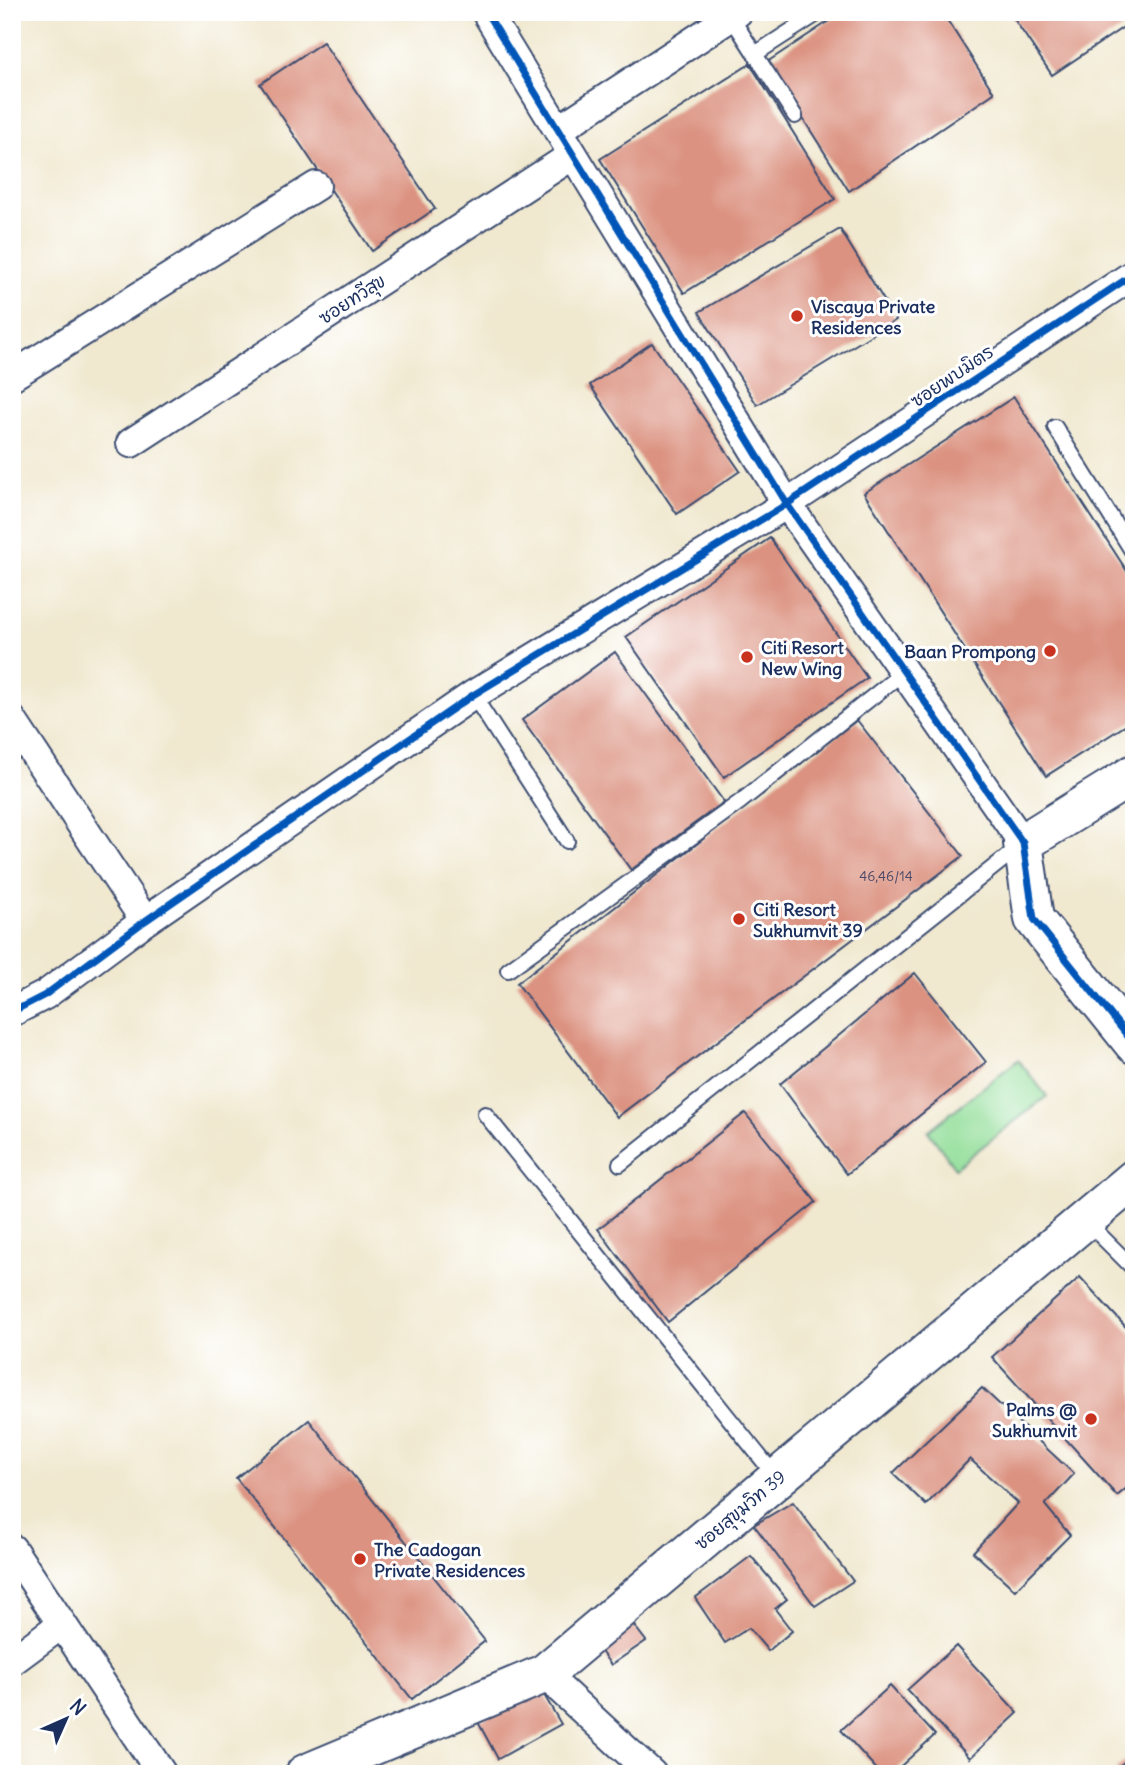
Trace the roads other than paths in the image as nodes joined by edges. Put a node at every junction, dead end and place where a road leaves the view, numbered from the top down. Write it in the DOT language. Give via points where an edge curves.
graph roads {
  1 [pos="486,12"];
  2 [pos="820,12"];
  3 [pos="734,14"];
  4 [pos="755,54"];
  5 [pos="794,116"];
  6 [pos="558,130"];
  7 [pos="573,155"];
  8 [pos="316,186"];
  9 [pos="1134,274"];
  10 [pos="12,376"];
  11 [pos="1055,427"];
  12 [pos="131,443"];
  13 [pos="787,504"];
  14 [pos="1134,554"];
  15 [pos="905,671"];
  16 [pos="473,695"];
  17 [pos="12,720"];
  18 [pos="1134,774"];
  19 [pos="567,841"];
  20 [pos="1023,844"];
  21 [pos="145,921"];
  22 [pos="508,970"];
  23 [pos="12,1012"];
  24 [pos="1134,1044"];
  25 [pos="485,1114"];
  26 [pos="620,1164"];
  27 [pos="1134,1179"];
  28 [pos="1085,1220"];
  29 [pos="1134,1269"];
  30 [pos="778,1479"];
  31 [pos="12,1549"];
  32 [pos="62,1624"];
  33 [pos="12,1661"];
  34 [pos="544,1674"];
  35 [pos="162,1774"];
  36 [pos="305,1774"];
  37 [pos="652,1774"];
  1 -- 6 [label="street"];
  2 -- 4 [label="lane"];
  3 -- 4 [label="lane"];
  3 -- 6 [label="street"];
  4 -- 5 [label="lane"];
  6 -- 7 [label="street"];
  7 -- 12 [label="street, ซอยทวีสุข"];
  7 -- 13 [label="street"];
  8 -- 10 [label="street"];
  9 -- 13 [label="street, ซอยพบมิตร"];
  11 -- 14 [label="lane"];
  13 -- 15 [label="street"];
  13 -- 16 [label="street, ซอยพบมิตร"];
  15 -- 20 [label="street"];
  15 -- 22 [label="lane" via="740,802"];
  16 -- 19 [label="lane"];
  16 -- 21 [label="street, ซอยพบมิตร"];
  17 -- 21 [label="street"];
  18 -- 20 [label="street"];
  20 -- 24 [label="street" via="1034,919"];
  20 -- 26 [label="lane"];
  21 -- 23 [label="street, ซอยพบมิตร" via="45,995"];
  25 -- 30 [label="lane"];
  27 -- 28 [label="street, ซอยสุขุมวิท 39"];
  28 -- 29 [label="lane"];
  28 -- 30 [label="street, ซอยสุขุมวิท 39"];
  30 -- 34 [label="street, ซอยสุขุมวิท 39"];
  31 -- 32 [label="street"];
  32 -- 33 [label="street"];
  32 -- 35 [label="street"];
  34 -- 36 [label="street, ซอยสุขุมวิท 39"];
  34 -- 37 [label="street"];
}
